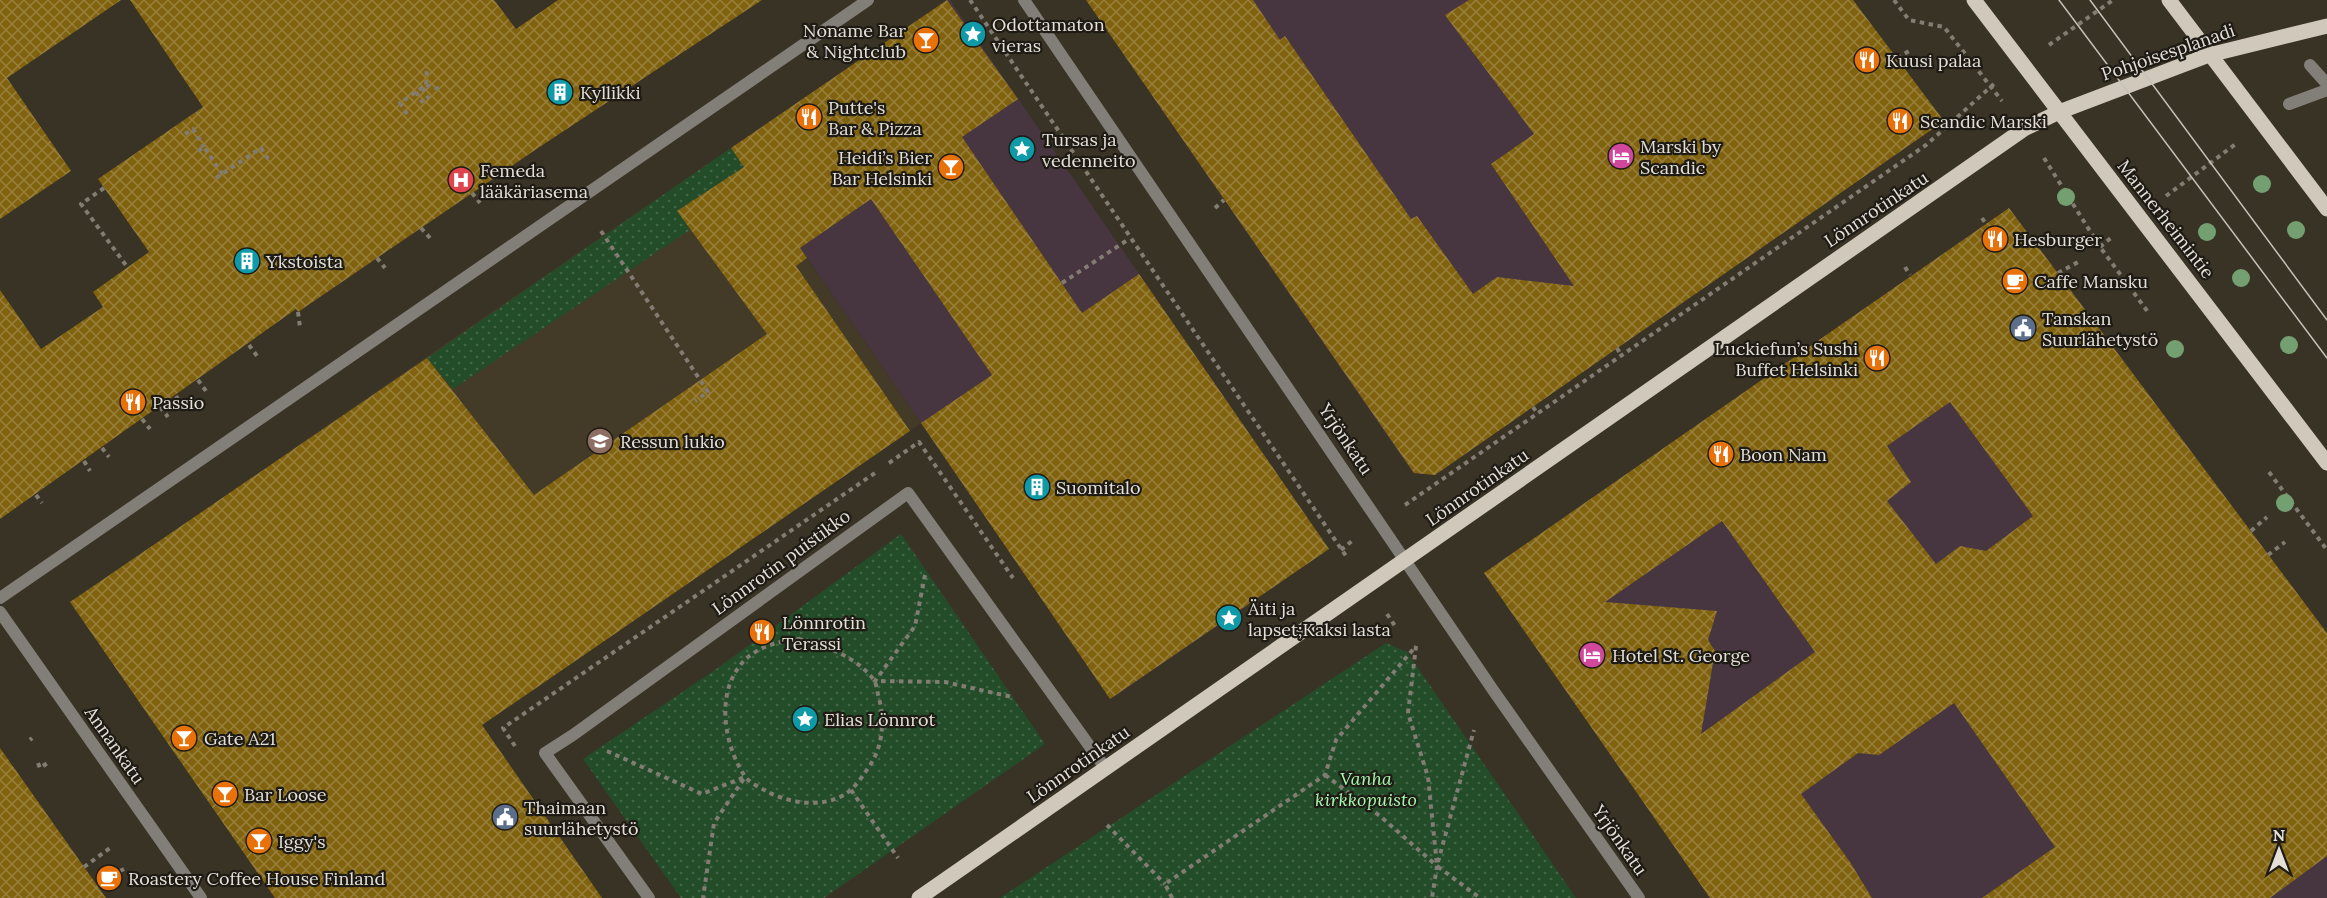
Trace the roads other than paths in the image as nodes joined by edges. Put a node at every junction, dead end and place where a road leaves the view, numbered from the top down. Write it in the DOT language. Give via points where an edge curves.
graph roads {
  1 [pos="868,0"];
  2 [pos="1024,0"];
  3 [pos="1974,0"];
  4 [pos="2169,0"];
  5 [pos="2327,26"];
  6 [pos="2209,55"];
  7 [pos="2310,64"];
  8 [pos="2327,84"];
  9 [pos="2327,90"];
  10 [pos="2289,104"];
  11 [pos="2059,112"];
  12 [pos="2327,209"];
  13 [pos="2327,463"];
  14 [pos="1406,561"];
  15 [pos="0,598"];
  16 [pos="0,612"];
  17 [pos="1106,769"];
  18 [pos="201,898"];
  19 [pos="649,898"];
  20 [pos="920,898"];
  21 [pos="1639,898"];
  1 -- 15 [label="street"];
  2 -- 14 [label="street, Yrjönkatu"];
  3 -- 11 [label="main road, Mannerheimintie"];
  4 -- 6 [label="main road"];
  5 -- 6 [label="main road, Pohjoisesplanadi"];
  6 -- 11 [label="main road, Pohjoisesplanadi"];
  6 -- 12 [label="main road"];
  7 -- 8 [label="street"];
  9 -- 10 [label="street"];
  11 -- 13 [label="main road, Mannerheimintie"];
  11 -- 14 [label="main road, Lönnrotinkatu" via="2024,129"];
  14 -- 17 [label="main road, Lönnrotinkatu"];
  14 -- 21 [label="street, Yrjönkatu"];
  16 -- 18 [label="street, Annankatu"];
  17 -- 19 [label="street, Lönnrotin puistikko" via="908,493 545,753"];
  17 -- 20 [label="main road, Lönnrotinkatu"];
}
